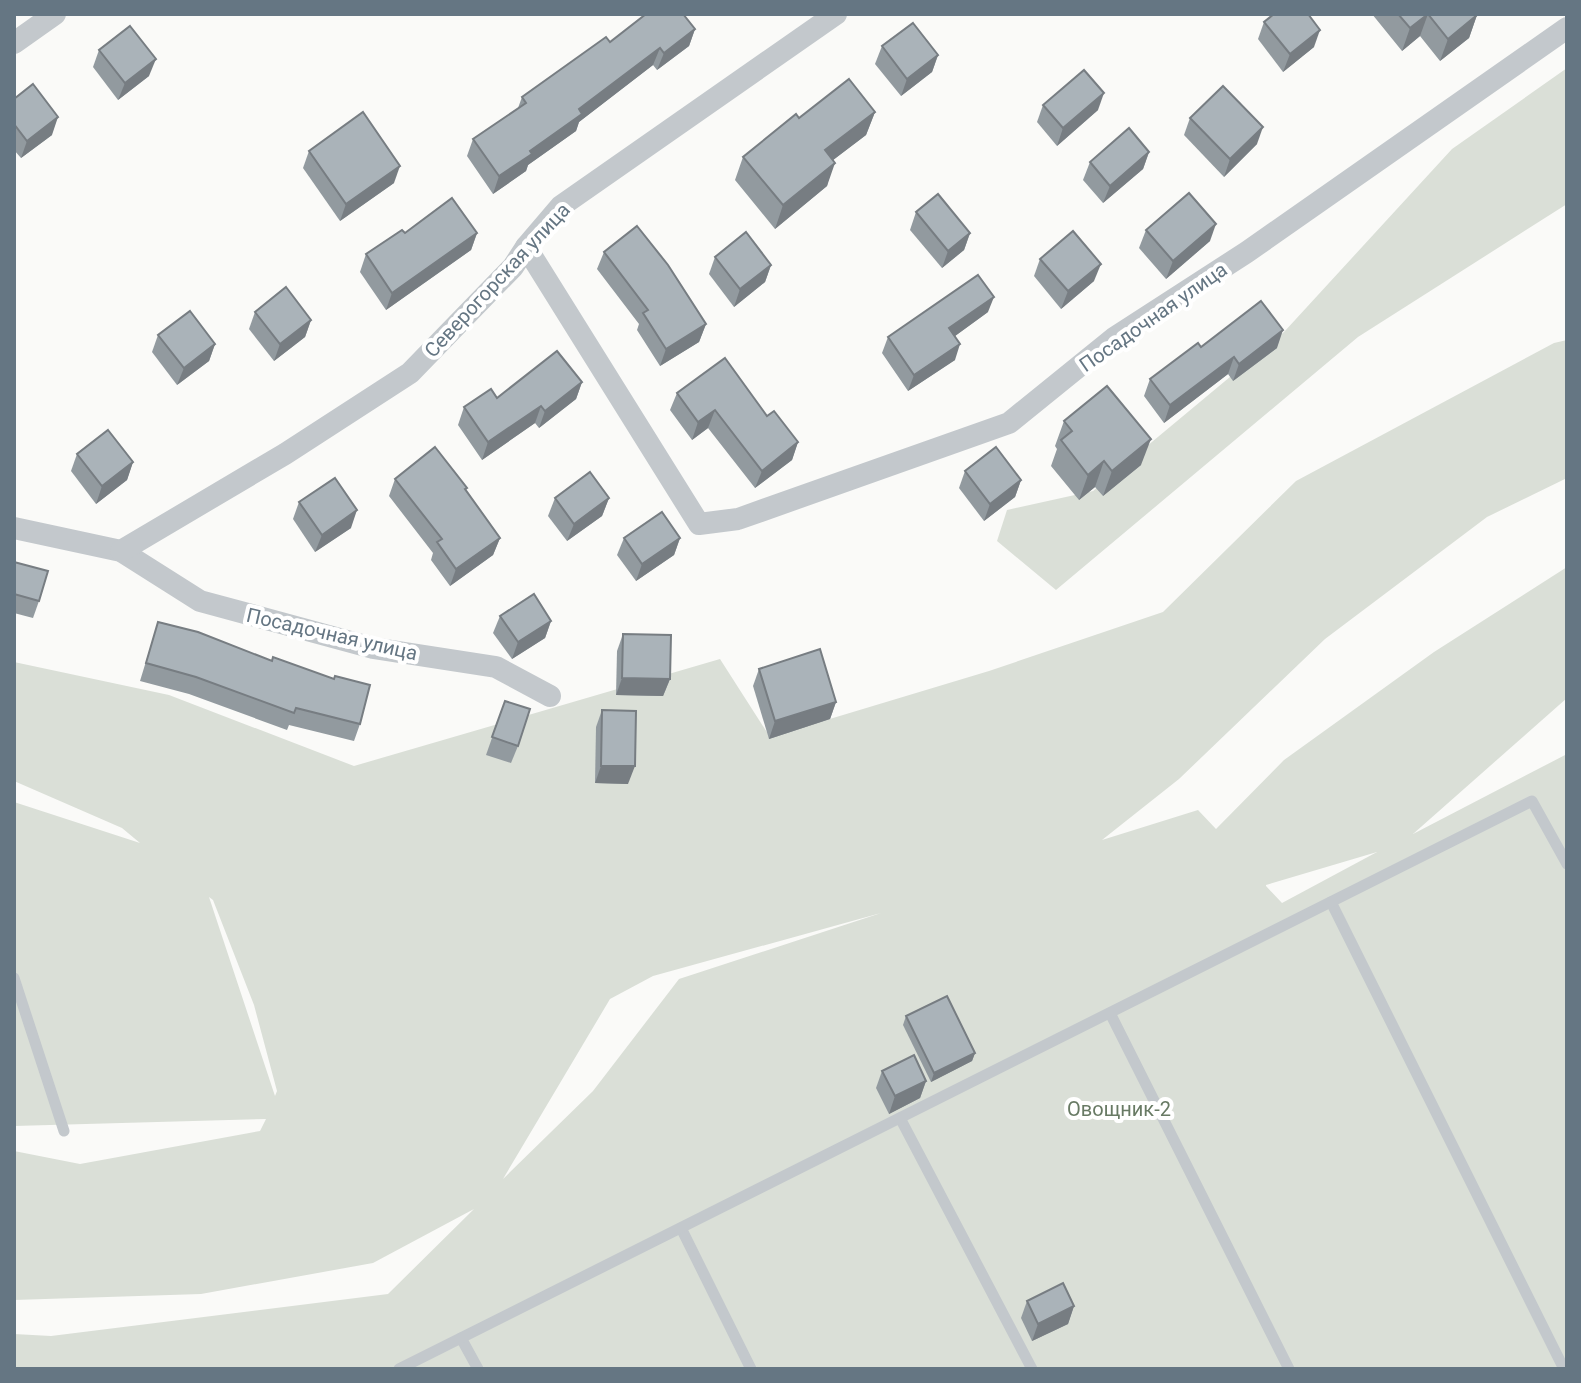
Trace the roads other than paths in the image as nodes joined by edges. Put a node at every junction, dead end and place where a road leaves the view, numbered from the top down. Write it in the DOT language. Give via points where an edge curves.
graph roads {
  1 [pos="55,14"];
  2 [pos="836,14"];
  3 [pos="1567,28"];
  4 [pos="14,43"];
  5 [pos="526,247"];
  6 [pos="14,528"];
  7 [pos="121,551"];
  8 [pos="550,696"];
  9 [pos="1567,864"];
  10 [pos="1331,902"];
  11 [pos="14,978"];
  12 [pos="1110,1013"];
  13 [pos="900,1118"];
  14 [pos="64,1131"];
  15 [pos="681,1228"];
  16 [pos="461,1338"];
  17 [pos="399,1369"];
  18 [pos="478,1369"];
  19 [pos="751,1369"];
  20 [pos="1032,1369"];
  21 [pos="1289,1369"];
  22 [pos="1564,1369"];
  1 -- 4 [label="street"];
  2 -- 5 [label="street, Северогорская улица" via="561,206"];
  3 -- 5 [label="street, Посадочная улица" via="1247,252 1114,338 1009,423 738,519 699,524"];
  5 -- 7 [label="street, Северогорская улица" via="410,373"];
  6 -- 7 [label="street"];
  7 -- 8 [label="street, Посадочная улица" via="200,601 373,648 496,667"];
  9 -- 10 [label="lane" via="1532,801"];
  10 -- 12 [label="lane"];
  10 -- 22 [label="lane"];
  11 -- 14 [label="lane"];
  12 -- 13 [label="lane"];
  12 -- 21 [label="lane"];
  13 -- 15 [label="lane"];
  13 -- 20 [label="lane"];
  15 -- 16 [label="lane"];
  15 -- 19 [label="lane"];
  16 -- 17 [label="lane"];
  16 -- 18 [label="lane"];
}
